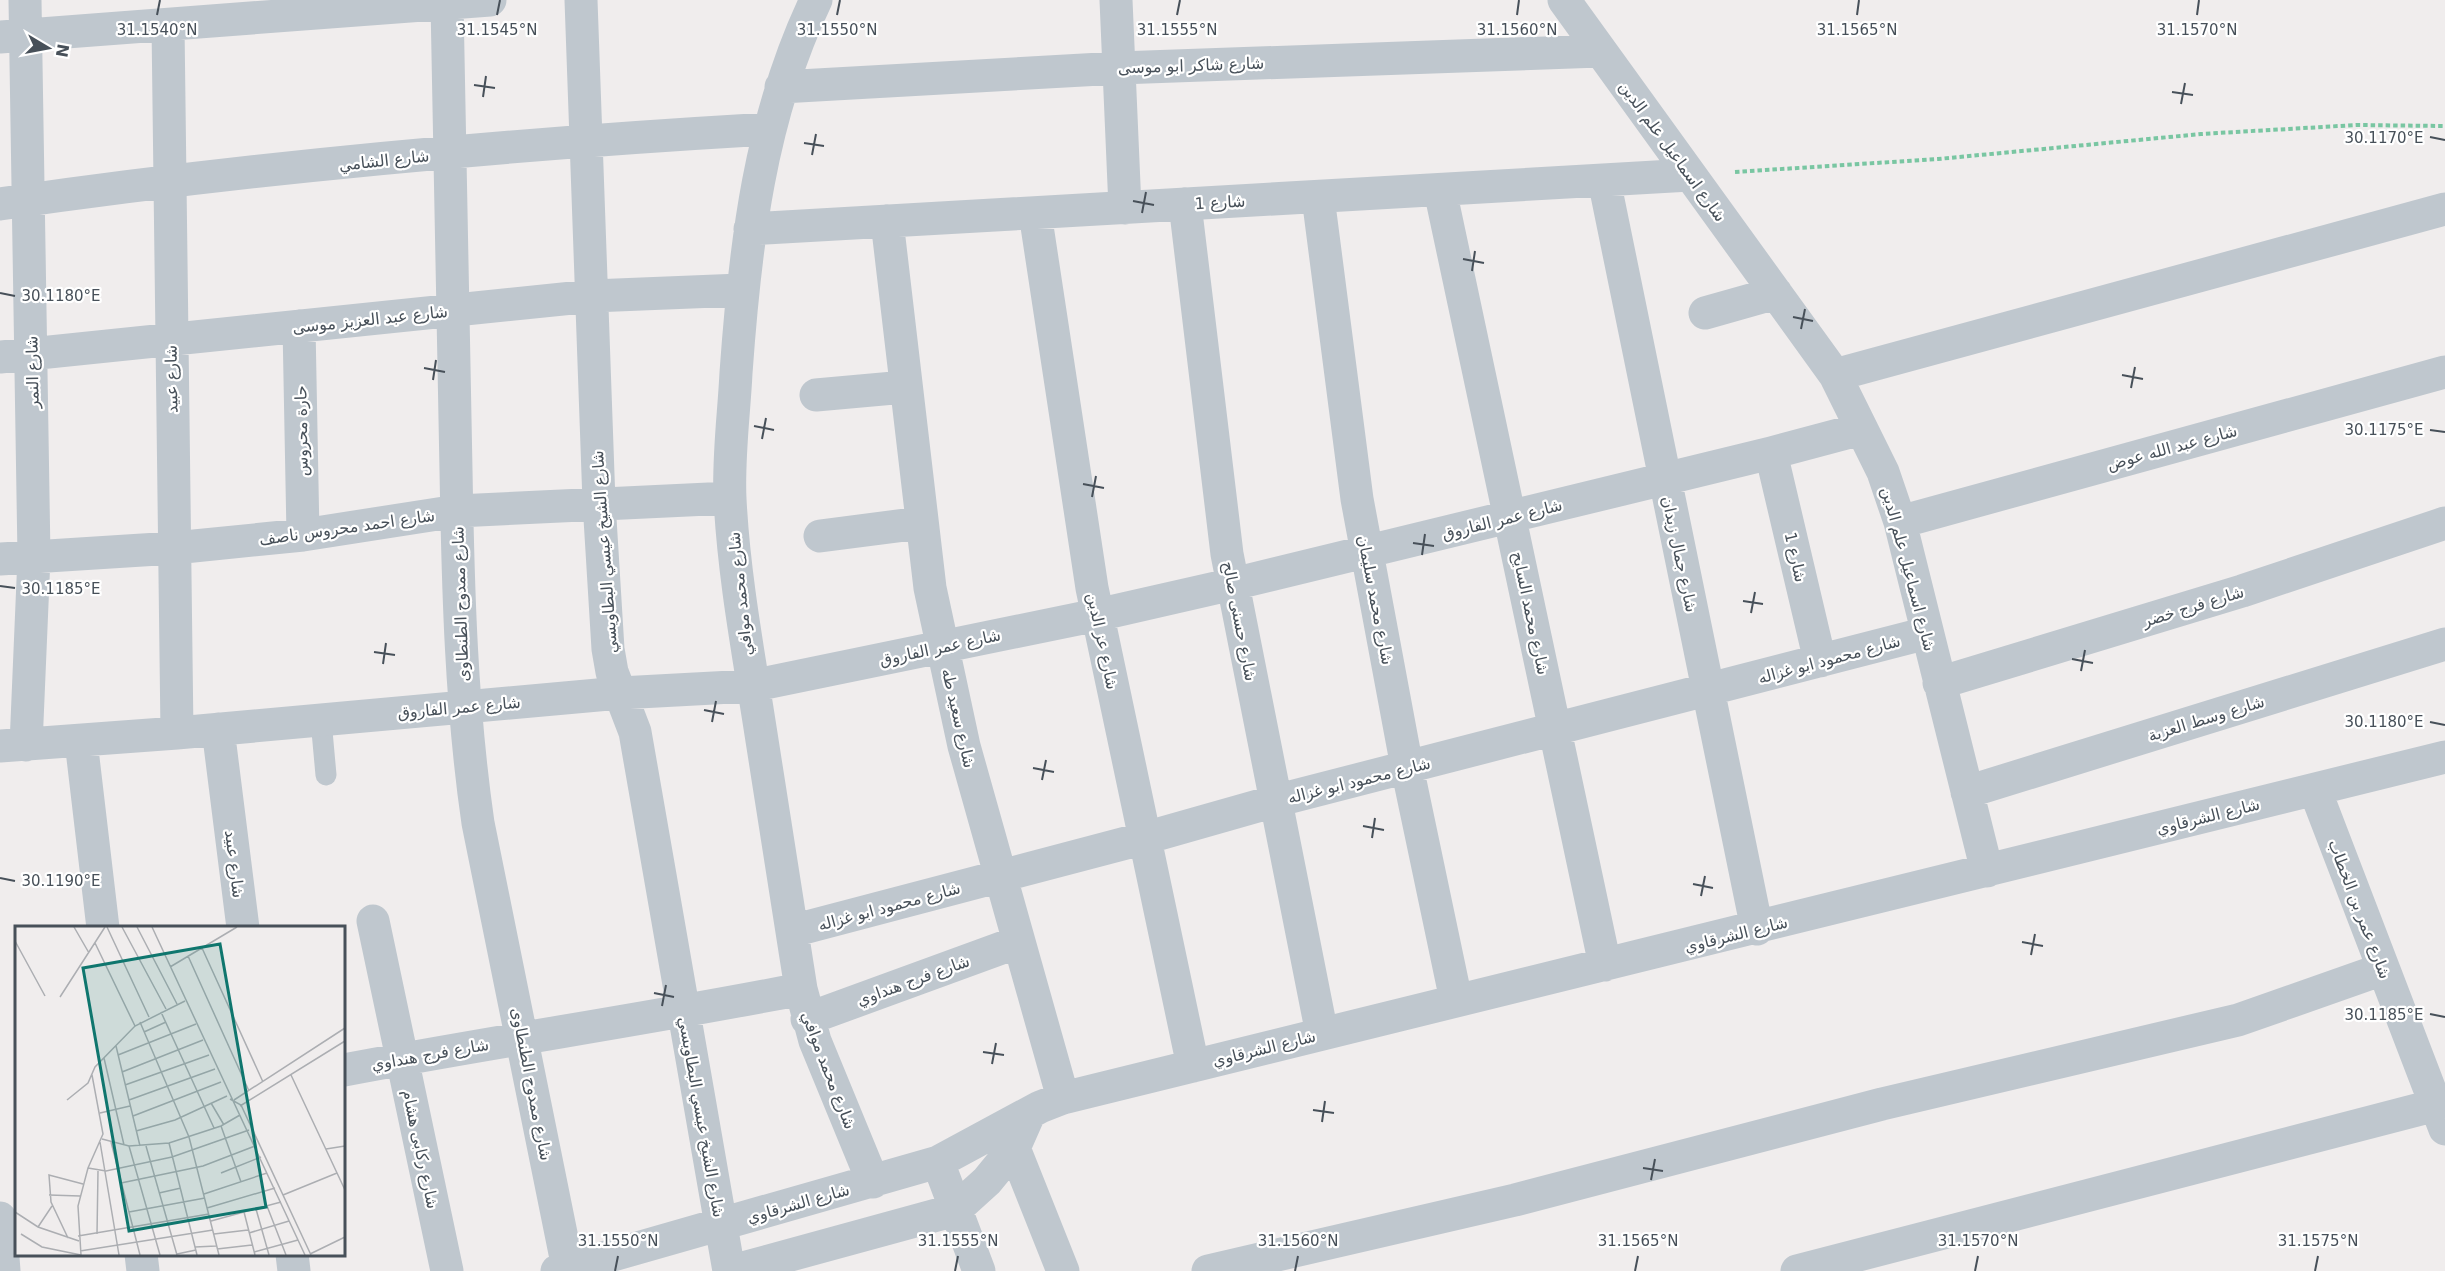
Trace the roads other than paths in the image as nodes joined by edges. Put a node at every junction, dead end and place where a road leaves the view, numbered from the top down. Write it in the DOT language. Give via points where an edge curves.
graph roads {
  1 [pos="25,0"];
  2 [pos="490,0"];
  3 [pos="581,0"];
  4 [pos="816,0"];
  5 [pos="1116,0"];
  6 [pos="1564,0"];
  7 [pos="447,3"];
  8 [pos="168,25"];
  9 [pos="14,36"];
  10 [pos="1600,51"];
  11 [pos="1119,68"];
  12 [pos="782,87"];
  13 [pos="769,129"];
  14 [pos="586,140"];
  15 [pos="450,153"];
  16 [pos="1690,175"];
  17 [pos="1604,180"];
  18 [pos="171,182"];
  19 [pos="1440,190"];
  20 [pos="1318,197"];
  21 [pos="14,202"];
  22 [pos="1185,204"];
  23 [pos="1125,208"];
  24 [pos="2445,209"];
  25 [pos="1035,213"];
  26 [pos="887,221"];
  27 [pos="750,229"];
  28 [pos="741,290"];
  29 [pos="1776,293"];
  30 [pos="592,296"];
  31 [pos="452,310"];
  32 [pos="1705,313"];
  33 [pos="299,326"];
  34 [pos="170,340"];
  35 [pos="32,353"];
  36 [pos="0,357"];
  37 [pos="2445,372"];
  38 [pos="1835,375"];
  39 [pos="904,387"];
  40 [pos="816,395"];
  41 [pos="1861,429"];
  42 [pos="1771,453"];
  43 [pos="1665,479"];
  44 [pos="730,498"];
  45 [pos="599,502"];
  46 [pos="456,511"];
  47 [pos="1510,517"];
  48 [pos="1900,522"];
  49 [pos="921,523"];
  50 [pos="2445,523"];
  51 [pos="303,535"];
  52 [pos="820,536"];
  53 [pos="174,548"];
  54 [pos="1366,552"];
  55 [pos="34,557"];
  56 [pos="0,559"];
  57 [pos="1233,585"];
  58 [pos="1097,615"];
  59 [pos="1927,633"];
  60 [pos="2445,644"];
  61 [pos="943,647"];
  62 [pos="1820,661"];
  63 [pos="1939,683"];
  64 [pos="751,686"];
  65 [pos="1708,691"];
  66 [pos="620,693"];
  67 [pos="464,707"];
  68 [pos="321,720"];
  69 [pos="218,729"];
  70 [pos="1556,731"];
  71 [pos="177,733"];
  72 [pos="81,741"];
  73 [pos="13,746"];
  74 [pos="2445,756"];
  75 [pos="1407,767"];
  76 [pos="326,775"];
  77 [pos="2315,790"];
  78 [pos="1967,792"];
  79 [pos="1275,801"];
  80 [pos="1144,838"];
  81 [pos="1987,871"];
  82 [pos="1000,877"];
  83 [pos="373,921"];
  84 [pos="103,926"];
  85 [pos="243,926"];
  86 [pos="1757,929"];
  87 [pos="792,931"];
  88 [pos="1018,942"];
  89 [pos="1605,965"];
  90 [pos="2383,969"];
  91 [pos="1456,1000"];
  92 [pos="804,1004"];
  93 [pos="684,1012"];
  94 [pos="1322,1034"];
  95 [pos="523,1037"];
  96 [pos="402,1058"];
  97 [pos="1193,1066"];
  98 [pos="345,1070"];
  99 [pos="1063,1098"];
  100 [pos="1029,1114"];
  101 [pos="2440,1117"];
  102 [pos="1014,1148"];
  103 [pos="938,1162"];
  104 [pos="873,1182"];
  105 [pos="955,1210"];
  106 [pos="0,1218"];
  107 [pos="721,1225"];
  108 [pos="141,1256"];
  109 [pos="292,1256"];
  110 [pos="563,1269"];
  111 [pos="4,1271"];
  112 [pos="143,1271"];
  113 [pos="294,1271"];
  114 [pos="447,1271"];
  115 [pos="731,1271"];
  116 [pos="979,1271"];
  117 [pos="1063,1271"];
  118 [pos="1208,1271"];
  119 [pos="1797,1271"];
  1 -- 9 [label="street, شارع النمر"];
  2 -- 7 [label="street"];
  3 -- 14 [label="street, شارع الشيخ عيسي البطاويسي"];
  4 -- 12 [label="street, شارع محمد موافي"];
  5 -- 11 [label="street"];
  6 -- 10 [label="street, شارع اسماعيل علم الدين"];
  7 -- 8 [label="street"];
  7 -- 15 [label="street, شارع ممدوح الطنطاوى"];
  8 -- 9 [label="street"];
  8 -- 18 [label="street, شارع عبيد"];
  9 -- 21 [label="street, شارع النمر"];
  10 -- 11 [label="street, شارع شاكر ابو موسى"];
  10 -- 16 [label="street, شارع اسماعيل علم الدين"];
  11 -- 12 [label="street, شارع شاكر ابو موسى"];
  11 -- 23 [label="street"];
  12 -- 13 [label="street, شارع محمد موافي"];
  13 -- 14 [label="street, شارع الشامي"];
  13 -- 27 [label="street, شارع محمد موافي"];
  14 -- 15 [label="street, شارع الشامي"];
  14 -- 30 [label="street, شارع الشيخ عيسي البطاويسي"];
  15 -- 18 [label="street, شارع الشامي"];
  15 -- 31 [label="street, شارع ممدوح الطنطاوى"];
  16 -- 17 [label="street, شارع 1"];
  16 -- 29 [label="street, شارع اسماعيل علم الدين"];
  17 -- 19 [label="street, شارع 1"];
  17 -- 43 [label="street, شارع جمال زيدان"];
  18 -- 21 [label="street, شارع الشامي"];
  18 -- 34 [label="street, شارع عبيد"];
  19 -- 20 [label="street, شارع 1"];
  19 -- 47 [label="street, شارع محمد السايح"];
  20 -- 22 [label="street, شارع 1"];
  20 -- 54 [label="street, شارع محمد سليمان" via="1349,449"];
  21 -- 35 [label="street, شارع النمر"];
  22 -- 23 [label="street, شارع 1"];
  22 -- 57 [label="street, شارع حسنى صالح"];
  23 -- 25 [label="street, شارع 1"];
  24 -- 38 [label="street"];
  25 -- 26 [label="street, شارع 1"];
  25 -- 58 [label="street, شارع عز الدين"];
  26 -- 27 [label="street, شارع 1"];
  26 -- 39 [label="street, شارع سعيد طه"];
  27 -- 28 [label="street, شارع محمد موافي"];
  28 -- 30 [label="street, شارع عبد العزيز موسى"];
  28 -- 44 [label="street, شارع محمد موافي"];
  29 -- 32 [label="street"];
  29 -- 38 [label="street, شارع اسماعيل علم الدين"];
  30 -- 31 [label="street, شارع عبد العزيز موسى"];
  30 -- 45 [label="street, شارع الشيخ عيسي البطاويسي"];
  31 -- 33 [label="street, شارع عبد العزيز موسى"];
  31 -- 46 [label="street, شارع ممدوح الطنطاوى"];
  33 -- 34 [label="street, شارع عبد العزيز موسى"];
  33 -- 51 [label="street, حارة محروس"];
  34 -- 35 [label="street, شارع عبد العزيز موسى"];
  34 -- 53 [label="street, شارع عبيد"];
  35 -- 36 [label="street, شارع عبد العزيز موسى"];
  35 -- 55 [label="street, شارع النمر"];
  37 -- 48 [label="street, شارع عبد الله عوض"];
  38 -- 41 [label="street, شارع اسماعيل علم الدين"];
  39 -- 40 [label="street"];
  39 -- 49 [label="street, شارع سعيد طه"];
  41 -- 42 [label="street, شارع عمر الفاروق"];
  41 -- 48 [label="street, شارع اسماعيل علم الدين" via="1883,472"];
  42 -- 43 [label="street, شارع عمر الفاروق"];
  42 -- 62 [label="street, شارع 1"];
  43 -- 47 [label="street, شارع عمر الفاروق"];
  43 -- 65 [label="street, شارع جمال زيدان"];
  44 -- 45 [label="street, شارع احمد محروس ناصف"];
  44 -- 64 [label="street, شارع محمد موافي"];
  45 -- 46 [label="street, شارع احمد محروس ناصف"];
  45 -- 66 [label="street, شارع الشيخ عيسي البطاويسي" via="608,649"];
  46 -- 51 [label="street, شارع احمد محروس ناصف"];
  46 -- 67 [label="street, شارع ممدوح الطنطاوى"];
  47 -- 54 [label="street, شارع عمر الفاروق"];
  47 -- 70 [label="street, شارع محمد السايح"];
  48 -- 59 [label="street, شارع اسماعيل علم الدين"];
  49 -- 52 [label="street"];
  49 -- 61 [label="street, شارع سعيد طه"];
  50 -- 63 [label="street, شارع فرج خضر" via="2242,591"];
  51 -- 53 [label="street, شارع احمد محروس ناصف"];
  53 -- 55 [label="street, شارع احمد محروس ناصف"];
  53 -- 71 [label="street, شارع عبيد"];
  54 -- 57 [label="street, شارع عمر الفاروق"];
  54 -- 75 [label="street, شارع محمد سليمان"];
  55 -- 56 [label="street, شارع احمد محروس ناصف"];
  55 -- 73 [label="street, شارع النمر"];
  57 -- 58 [label="street, شارع عمر الفاروق"];
  57 -- 79 [label="street, شارع حسنى صالح"];
  58 -- 61 [label="street, شارع عمر الفاروق"];
  58 -- 80 [label="street, شارع عز الدين"];
  59 -- 62 [label="street, شارع محمود ابو غزاله"];
  59 -- 63 [label="street, شارع اسماعيل علم الدين"];
  60 -- 78 [label="street, شارع وسط العزبة"];
  61 -- 64 [label="street, شارع عمر الفاروق"];
  61 -- 82 [label="street, شارع سعيد طه" via="964,746"];
  62 -- 65 [label="street, شارع محمود ابو غزاله"];
  63 -- 78 [label="street, شارع اسماعيل علم الدين"];
  64 -- 66 [label="street, شارع عمر الفاروق"];
  64 -- 87 [label="street, شارع محمد موافي"];
  65 -- 70 [label="street, شارع محمود ابو غزاله"];
  65 -- 86 [label="street, شارع جمال زيدان"];
  66 -- 67 [label="street, شارع عمر الفاروق"];
  66 -- 93 [label="street, شارع الشيخ عيسي البطاويسي" via="635,732"];
  67 -- 68 [label="street, شارع عمر الفاروق"];
  67 -- 95 [label="street, شارع ممدوح الطنطاوى" via="478,823"];
  68 -- 69 [label="street, شارع عمر الفاروق"];
  68 -- 76 [label="lane"];
  69 -- 71 [label="street, شارع عمر الفاروق"];
  69 -- 85 [label="street, شارع عبيد"];
  70 -- 75 [label="street, شارع محمود ابو غزاله"];
  70 -- 89 [label="street, شارع محمد السايح"];
  71 -- 72 [label="street, شارع عمر الفاروق"];
  72 -- 73 [label="street, شارع عمر الفاروق"];
  72 -- 84 [label="street"];
  74 -- 77 [label="street, شارع الشرقاوي"];
  75 -- 79 [label="street, شارع محمود ابو غزاله"];
  75 -- 91 [label="street, شارع محمد سليمان"];
  77 -- 81 [label="street, شارع الشرقاوي"];
  77 -- 90 [label="street, شارع عمر بن الخطاب"];
  78 -- 81 [label="street, شارع اسماعيل علم الدين"];
  79 -- 80 [label="street, شارع محمود ابو غزاله"];
  79 -- 94 [label="street, شارع حسنى صالح"];
  80 -- 82 [label="street, شارع محمود ابو غزاله"];
  80 -- 97 [label="street, شارع عز الدين"];
  81 -- 86 [label="street, شارع الشرقاوي"];
  82 -- 87 [label="street, شارع محمود ابو غزاله"];
  82 -- 88 [label="street, شارع سعيد طه"];
  83 -- 96 [label="street, شارع ركابى هشام"];
  86 -- 89 [label="street, شارع الشرقاوي"];
  87 -- 92 [label="street, شارع محمد موافي"];
  88 -- 92 [label="street, شارع فرج هنداوي"];
  88 -- 99 [label="street, شارع سعيد طه"];
  89 -- 91 [label="street, شارع الشرقاوي"];
  90 -- 101 [label="street, شارع عمر بن الخطاب"];
  90 -- 118 [label="street" via="2238,1020 1882,1104 1515,1200"];
  91 -- 94 [label="street, شارع الشرقاوي"];
  92 -- 93 [label="street, شارع فرج هنداوي"];
  92 -- 104 [label="street, شارع محمد موافي"];
  93 -- 95 [label="street, شارع فرج هنداوي"];
  93 -- 107 [label="street, شارع الشيخ عيسي البطاويسي"];
  94 -- 97 [label="street, شارع الشرقاوي"];
  95 -- 96 [label="street, شارع فرج هنداوي"];
  95 -- 110 [label="street, شارع ممدوح الطنطاوى"];
  96 -- 98 [label="street, شارع فرج هنداوي"];
  96 -- 114 [label="street, شارع ركابى هشام"];
  97 -- 99 [label="street, شارع الشرقاوي"];
  99 -- 100 [label="street, شارع الشرقاوي"];
  100 -- 102 [label="street"];
  100 -- 103 [label="street, شارع الشرقاوي"];
  101 -- 119 [label="street"];
  102 -- 105 [label="street" via="987,1181"];
  102 -- 117 [label="street"];
  103 -- 104 [label="street, شارع الشرقاوي"];
  103 -- 105 [label="street"];
  104 -- 107 [label="street, شارع الشرقاوي"];
  105 -- 115 [label="street"];
  105 -- 116 [label="street"];
  106 -- 111 [label="street"];
  107 -- 110 [label="street, شارع الشرقاوي"];
  107 -- 115 [label="street, شارع الشيخ عيسي البطاويسي"];
  108 -- 112 [label="street"];
  109 -- 113 [label="street"];
}
